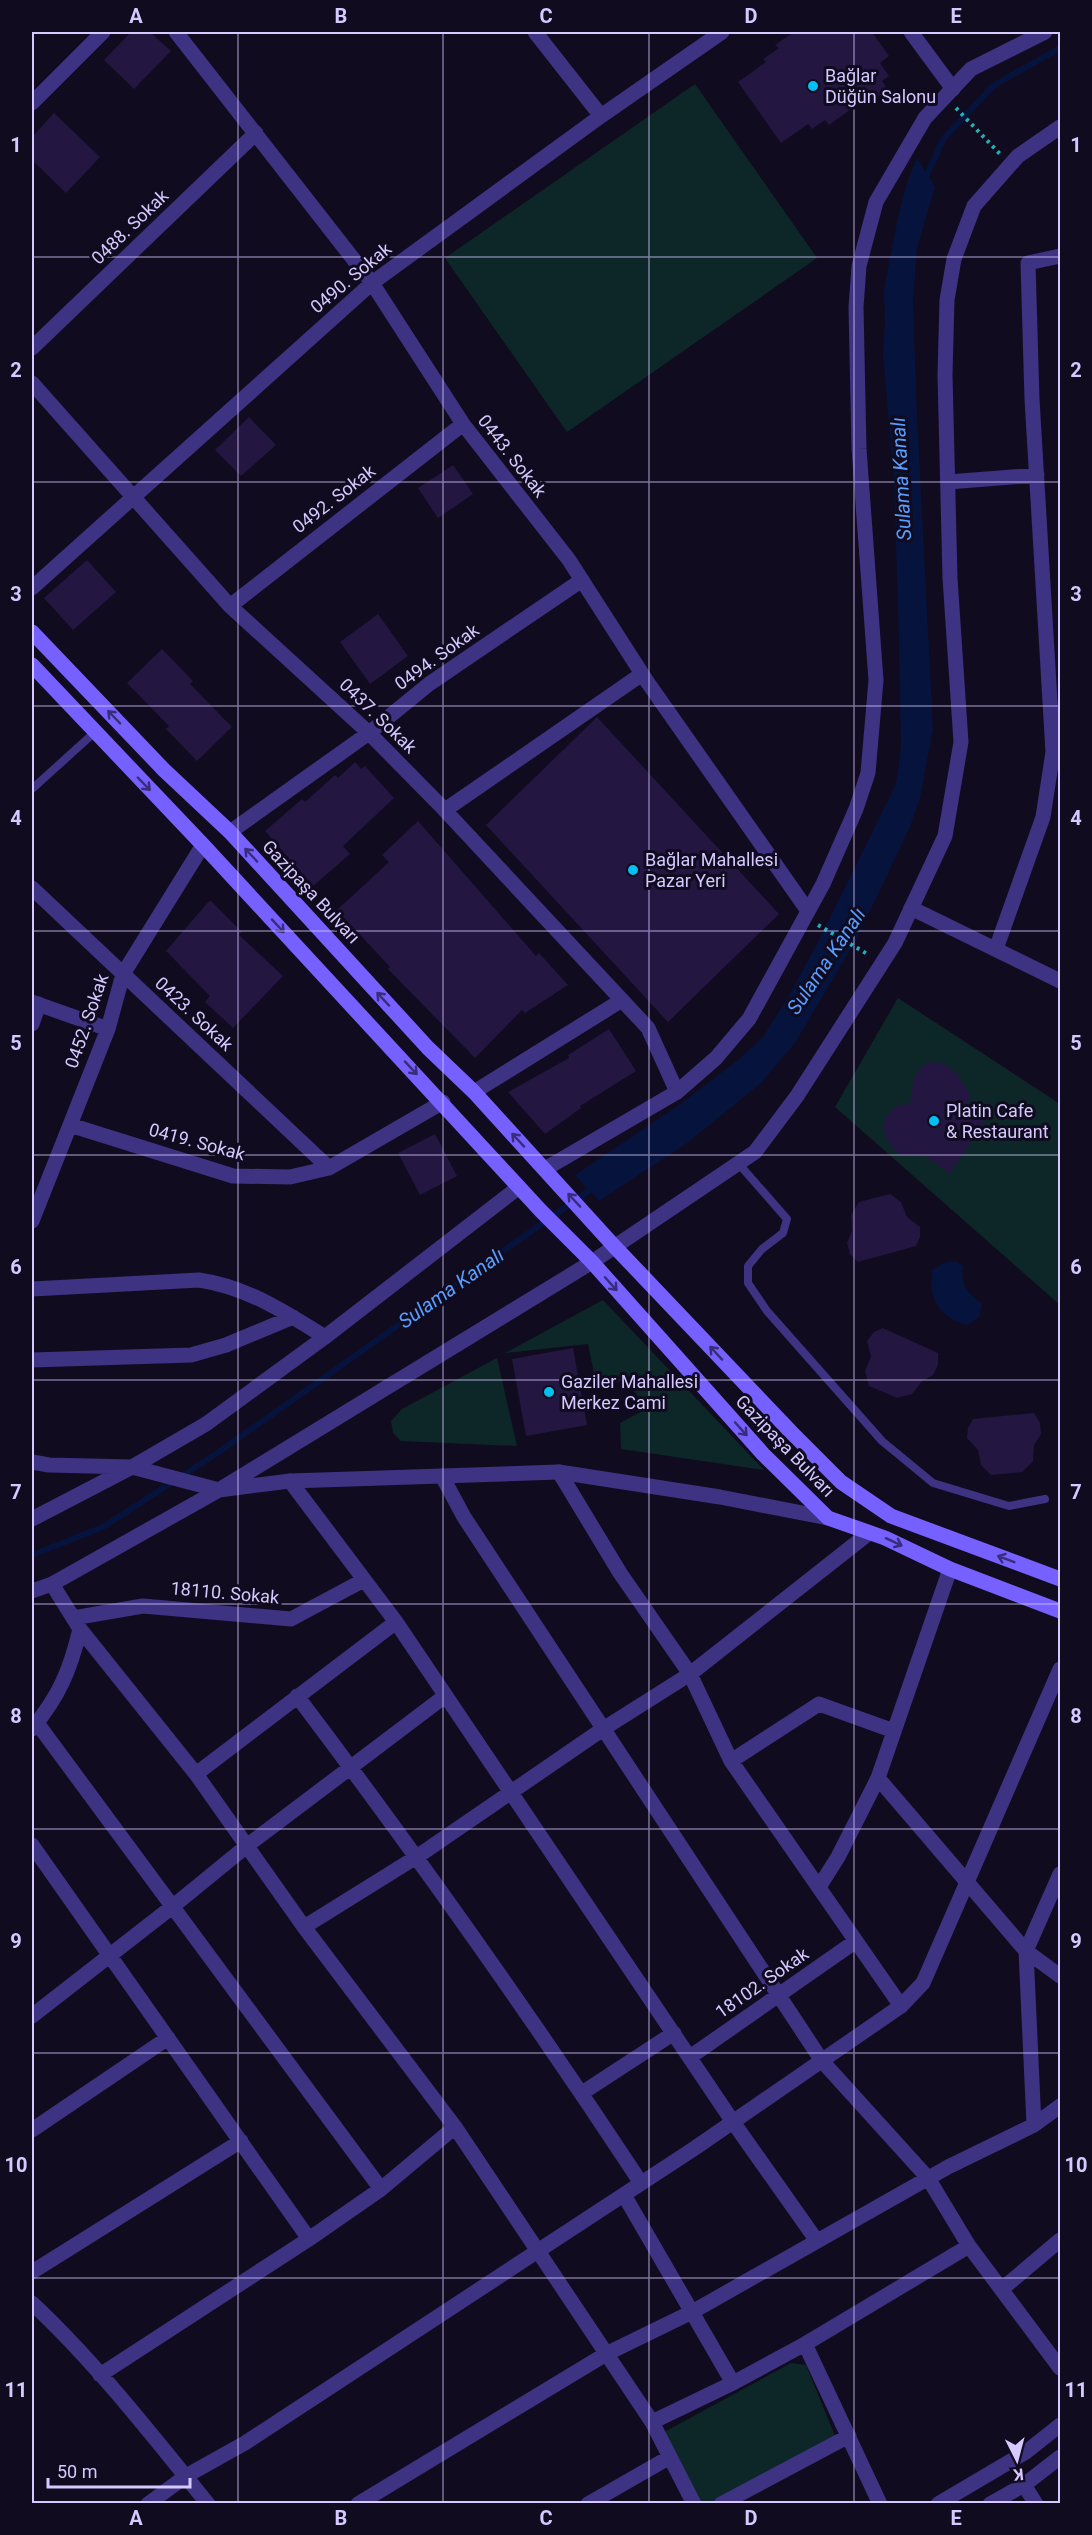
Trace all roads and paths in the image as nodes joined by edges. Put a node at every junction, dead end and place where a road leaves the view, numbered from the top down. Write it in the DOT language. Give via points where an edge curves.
graph roads {
  1 [pos="104,32"];
  2 [pos="176,32"];
  3 [pos="535,32"];
  4 [pos="722,32"];
  5 [pos="911,32"];
  6 [pos="1045,32"];
  7 [pos="953,97"];
  8 [pos="32,103"];
  9 [pos="601,116"];
  10 [pos="1060,127"];
  11 [pos="255,134"];
  12 [pos="1011,165"];
  13 [pos="1060,256"];
  14 [pos="372,283"];
  15 [pos="32,348"];
  16 [pos="32,383"];
  17 [pos="463,424"];
  18 [pos="1037,475"];
  19 [pos="948,482"];
  20 [pos="132,496"];
  21 [pos="582,580"];
  22 [pos="32,588"];
  23 [pos="230,606"];
  24 [pos="1053,611"];
  25 [pos="32,632"];
  26 [pos="32,665"];
  27 [pos="642,674"];
  28 [pos="95,732"];
  29 [pos="369,733"];
  30 [pos="32,789"];
  31 [pos="446,810"];
  32 [pos="230,832"];
  33 [pos="203,845"];
  34 [pos="32,888"];
  35 [pos="32,900"];
  36 [pos="50,905"];
  37 [pos="911,908"];
  38 [pos="808,911"];
  39 [pos="819,927"];
  40 [pos="860,949"];
  41 [pos="996,950"];
  42 [pos="123,974"];
  43 [pos="1060,981"];
  44 [pos="622,1000"];
  45 [pos="35,1003"];
  46 [pos="32,1024"];
  47 [pos="108,1029"];
  48 [pos="474,1092"];
  49 [pos="677,1092"];
  50 [pos="443,1102"];
  51 [pos="70,1125"];
  52 [pos="738,1163"];
  53 [pos="329,1168"];
  54 [pos="545,1169"];
  55 [pos="519,1187"];
  56 [pos="32,1221"];
  57 [pos="614,1246"];
  58 [pos="592,1262"];
  59 [pos="32,1289"];
  60 [pos="293,1317"];
  61 [pos="325,1337"];
  62 [pos="32,1360"];
  63 [pos="32,1462"];
  64 [pos="132,1467"];
  65 [pos="559,1473"];
  66 [pos="442,1476"];
  67 [pos="290,1481"];
  68 [pos="219,1490"];
  69 [pos="1045,1499"];
  70 [pos="828,1518"];
  71 [pos="32,1519"];
  72 [pos="868,1533"];
  73 [pos="950,1569"];
  74 [pos="1060,1579"];
  75 [pos="364,1580"];
  76 [pos="52,1584"];
  77 [pos="32,1591"];
  78 [pos="1060,1611"];
  79 [pos="396,1622"];
  80 [pos="77,1623"];
  81 [pos="1060,1669"];
  82 [pos="690,1674"];
  83 [pos="297,1696"];
  84 [pos="445,1696"];
  85 [pos="34,1726"];
  86 [pos="603,1729"];
  87 [pos="894,1731"];
  88 [pos="731,1761"];
  89 [pos="351,1767"];
  90 [pos="196,1774"];
  91 [pos="878,1778"];
  92 [pos="512,1793"];
  93 [pos="32,1845"];
  94 [pos="248,1845"];
  95 [pos="418,1856"];
  96 [pos="1060,1874"];
  97 [pos="967,1879"];
  98 [pos="819,1887"];
  99 [pos="172,1907"];
  100 [pos="304,1927"];
  101 [pos="856,1941"];
  102 [pos="1026,1951"];
  103 [pos="109,1955"];
  104 [pos="1060,1976"];
  105 [pos="779,1996"];
  106 [pos="901,2006"];
  107 [pos="32,2016"];
  108 [pos="674,2033"];
  109 [pos="168,2038"];
  110 [pos="690,2057"];
  111 [pos="822,2061"];
  112 [pos="582,2093"];
  113 [pos="1060,2106"];
  114 [pos="733,2122"];
  115 [pos="1034,2125"];
  116 [pos="454,2127"];
  117 [pos="32,2130"];
  118 [pos="240,2141"];
  119 [pos="928,2178"];
  120 [pos="641,2183"];
  121 [pos="381,2190"];
  122 [pos="624,2195"];
  123 [pos="309,2239"];
  124 [pos="1060,2240"];
  125 [pos="817,2241"];
  126 [pos="969,2246"];
  127 [pos="538,2252"];
  128 [pos="32,2272"];
  129 [pos="1002,2289"];
  130 [pos="32,2303"];
  131 [pos="692,2312"];
  132 [pos="806,2344"];
  133 [pos="606,2354"];
  134 [pos="1060,2368"];
  135 [pos="100,2375"];
  136 [pos="733,2384"];
  137 [pos="652,2422"];
  138 [pos="1060,2425"];
  139 [pos="849,2436"];
  140 [pos="670,2457"];
  141 [pos="1060,2457"];
  142 [pos="186,2476"];
  143 [pos="1024,2485"];
  144 [pos="148,2504"];
  145 [pos="208,2504"];
  146 [pos="358,2504"];
  147 [pos="588,2504"];
  148 [pos="694,2504"];
  149 [pos="721,2504"];
  150 [pos="880,2504"];
  151 [pos="938,2504"];
  152 [pos="990,2504"];
  153 [pos="1036,2504"];
  1 -- 8 [label="street"];
  2 -- 11 [label="street, 0443. Sokak"];
  3 -- 9 [label="street"];
  4 -- 9 [label="street, 0490. Sokak"];
  5 -- 7 [label="street"];
  6 -- 7 [label="street" via="971,69"];
  7 -- 12 [label="path" via="979,133"];
  7 -- 38 [label="street" via="925,118 876,202 858,266 859,449 876,680 868,773"];
  9 -- 14 [label="street, 0490. Sokak"];
  10 -- 12 [label="street"];
  11 -- 14 [label="street, 0443. Sokak"];
  11 -- 15 [label="street, 0488. Sokak"];
  12 -- 19 [label="street" via="974,206 954,259 947,300"];
  13 -- 18 [label="street" via="1028,262"];
  14 -- 17 [label="street, 0443. Sokak"];
  14 -- 20 [label="street, 0490. Sokak"];
  16 -- 20 [label="street, 0437. Sokak"];
  17 -- 21 [label="street, 0443. Sokak"];
  17 -- 23 [label="street, 0492. Sokak"];
  18 -- 19 [label="street"];
  18 -- 24 [label="street"];
  19 -- 37 [label="street" via="961,742 945,836"];
  20 -- 22 [label="street, 0490. Sokak"];
  20 -- 23 [label="street, 0437. Sokak"];
  21 -- 27 [label="street, 0443. Sokak"];
  21 -- 29 [label="street, 0494. Sokak" via="429,684"];
  23 -- 29 [label="street, 0437. Sokak"];
  24 -- 41 [label="street" via="1053,752 1043,817"];
  32 -- 25 [label="main road, Gazipaşa Bulvarı, one-way" via="164,770"];
  26 -- 28 [label="main road"];
  27 -- 31 [label="street"];
  27 -- 38 [label="street, 0443. Sokak"];
  28 -- 30 [label="lane"];
  28 -- 33 [label="main road, one-way"];
  29 -- 31 [label="street, 0437. Sokak"];
  29 -- 32 [label="street, 0494. Sokak"];
  31 -- 44 [label="street, 0437. Sokak"];
  48 -- 32 [label="main road, Gazipaşa Bulvarı, one-way" via="428,1048"];
  33 -- 42 [label="street, 0452. Sokak"];
  33 -- 50 [label="main road, one-way"];
  34 -- 36 [label="street, 0423. Sokak"];
  35 -- 36 [label="street"];
  36 -- 42 [label="street, 0423. Sokak"];
  37 -- 41 [label="street"];
  37 -- 52 [label="street" via="895,943 797,1096 755,1152"];
  38 -- 49 [label="street" via="749,1018 716,1058"];
  39 -- 40 [label="path"];
  41 -- 43 [label="street"];
  42 -- 47 [label="street, 0452. Sokak"];
  42 -- 53 [label="street, 0423. Sokak"];
  44 -- 48 [label="street"];
  44 -- 49 [label="street, 0437. Sokak" via="648,1028"];
  45 -- 46 [label="street"];
  45 -- 47 [label="street"];
  47 -- 51 [label="street, 0452. Sokak"];
  54 -- 48 [label="main road, Gazipaşa Bulvarı, one-way"];
  49 -- 54 [label="street"];
  50 -- 53 [label="street, 0419. Sokak"];
  50 -- 55 [label="main road"];
  51 -- 53 [label="street, 0419. Sokak" via="233,1176 290,1177"];
  51 -- 56 [label="street, 0452. Sokak"];
  52 -- 57 [label="street"];
  52 -- 69 [label="lane" via="786,1219 783,1233 748,1266 748,1283 767,1311 882,1441 933,1483 1009,1506"];
  57 -- 54 [label="main road, Gazipaşa Bulvarı, one-way"];
  55 -- 58 [label="main road, Gazipaşa Bulvarı"];
  55 -- 61 [label="street"];
  57 -- 58 [label="street"];
  74 -- 57 [label="main road, Gazipaşa Bulvarı, one-way" via="891,1516 841,1482"];
  58 -- 68 [label="street"];
  58 -- 70 [label="main road, Gazipaşa Bulvarı, one-way" via="763,1454"];
  59 -- 60 [label="street" via="199,1280 244,1291"];
  60 -- 61 [label="street"];
  60 -- 62 [label="street" via="191,1355"];
  61 -- 64 [label="street" via="206,1424"];
  63 -- 64 [label="street"];
  64 -- 68 [label="street"];
  64 -- 71 [label="street"];
  65 -- 66 [label="street"];
  65 -- 70 [label="street"];
  65 -- 82 [label="street" via="620,1573"];
  66 -- 67 [label="street"];
  66 -- 86 [label="street" via="464,1517"];
  67 -- 68 [label="street"];
  67 -- 75 [label="street"];
  68 -- 76 [label="street"];
  70 -- 72 [label="main road, Gazipaşa Bulvarı"];
  72 -- 73 [label="main road, Gazipaşa Bulvarı, one-way"];
  72 -- 82 [label="street"];
  73 -- 78 [label="main road, Gazipaşa Bulvarı"];
  73 -- 87 [label="street"];
  75 -- 79 [label="street"];
  75 -- 80 [label="street, 18110. Sokak" via="291,1618 143,1606"];
  76 -- 77 [label="street"];
  76 -- 80 [label="street"];
  79 -- 83 [label="street"];
  79 -- 84 [label="street"];
  80 -- 85 [label="street" via="70,1668"];
  80 -- 90 [label="street"];
  81 -- 97 [label="street"];
  82 -- 86 [label="street"];
  82 -- 88 [label="street"];
  83 -- 89 [label="street"];
  83 -- 90 [label="street"];
  84 -- 89 [label="street"];
  84 -- 92 [label="street"];
  85 -- 99 [label="street"];
  86 -- 92 [label="street"];
  86 -- 105 [label="street"];
  87 -- 88 [label="street" via="819,1704"];
  87 -- 91 [label="street"];
  88 -- 98 [label="street"];
  89 -- 94 [label="street"];
  89 -- 95 [label="street"];
  90 -- 94 [label="street"];
  91 -- 97 [label="street"];
  91 -- 98 [label="street"];
  92 -- 95 [label="street"];
  92 -- 108 [label="street"];
  93 -- 103 [label="street"];
  94 -- 99 [label="street"];
  94 -- 100 [label="street"];
  95 -- 100 [label="street"];
  95 -- 112 [label="street"];
  96 -- 102 [label="street"];
  97 -- 102 [label="street"];
  97 -- 106 [label="street" via="923,1983"];
  98 -- 101 [label="street"];
  99 -- 103 [label="street"];
  99 -- 121 [label="street"];
  100 -- 116 [label="street"];
  101 -- 105 [label="street, 18102. Sokak"];
  101 -- 106 [label="street"];
  102 -- 104 [label="street"];
  102 -- 115 [label="street"];
  103 -- 107 [label="street"];
  103 -- 109 [label="street"];
  105 -- 110 [label="street, 18102. Sokak"];
  105 -- 111 [label="street"];
  106 -- 111 [label="street"];
  108 -- 110 [label="street"];
  108 -- 112 [label="street"];
  109 -- 117 [label="street"];
  109 -- 118 [label="street"];
  110 -- 114 [label="street"];
  111 -- 114 [label="street"];
  111 -- 119 [label="street"];
  112 -- 120 [label="street"];
  113 -- 115 [label="street"];
  114 -- 120 [label="street"];
  114 -- 125 [label="street"];
  115 -- 119 [label="street"];
  116 -- 121 [label="street"];
  116 -- 127 [label="street"];
  118 -- 123 [label="street"];
  118 -- 128 [label="street"];
  119 -- 125 [label="street"];
  119 -- 126 [label="street"];
  120 -- 122 [label="street"];
  121 -- 123 [label="street"];
  122 -- 127 [label="street"];
  122 -- 131 [label="street"];
  123 -- 135 [label="street"];
  124 -- 129 [label="street"];
  125 -- 131 [label="street"];
  126 -- 129 [label="street"];
  126 -- 132 [label="street"];
  127 -- 133 [label="street"];
  127 -- 142 [label="street" via="245,2443"];
  129 -- 134 [label="street"];
  130 -- 135 [label="street"];
  131 -- 133 [label="street"];
  131 -- 136 [label="street"];
  132 -- 136 [label="street"];
  132 -- 139 [label="street"];
  133 -- 137 [label="street"];
  133 -- 146 [label="street"];
  135 -- 142 [label="street"];
  136 -- 137 [label="street"];
  137 -- 140 [label="street"];
  138 -- 151 [label="street" via="1026,2452"];
  139 -- 149 [label="street"];
  139 -- 150 [label="street"];
  140 -- 147 [label="street"];
  140 -- 148 [label="street"];
  141 -- 143 [label="street"];
  142 -- 144 [label="street"];
  142 -- 145 [label="street"];
  143 -- 152 [label="street"];
  143 -- 153 [label="street"];
}
